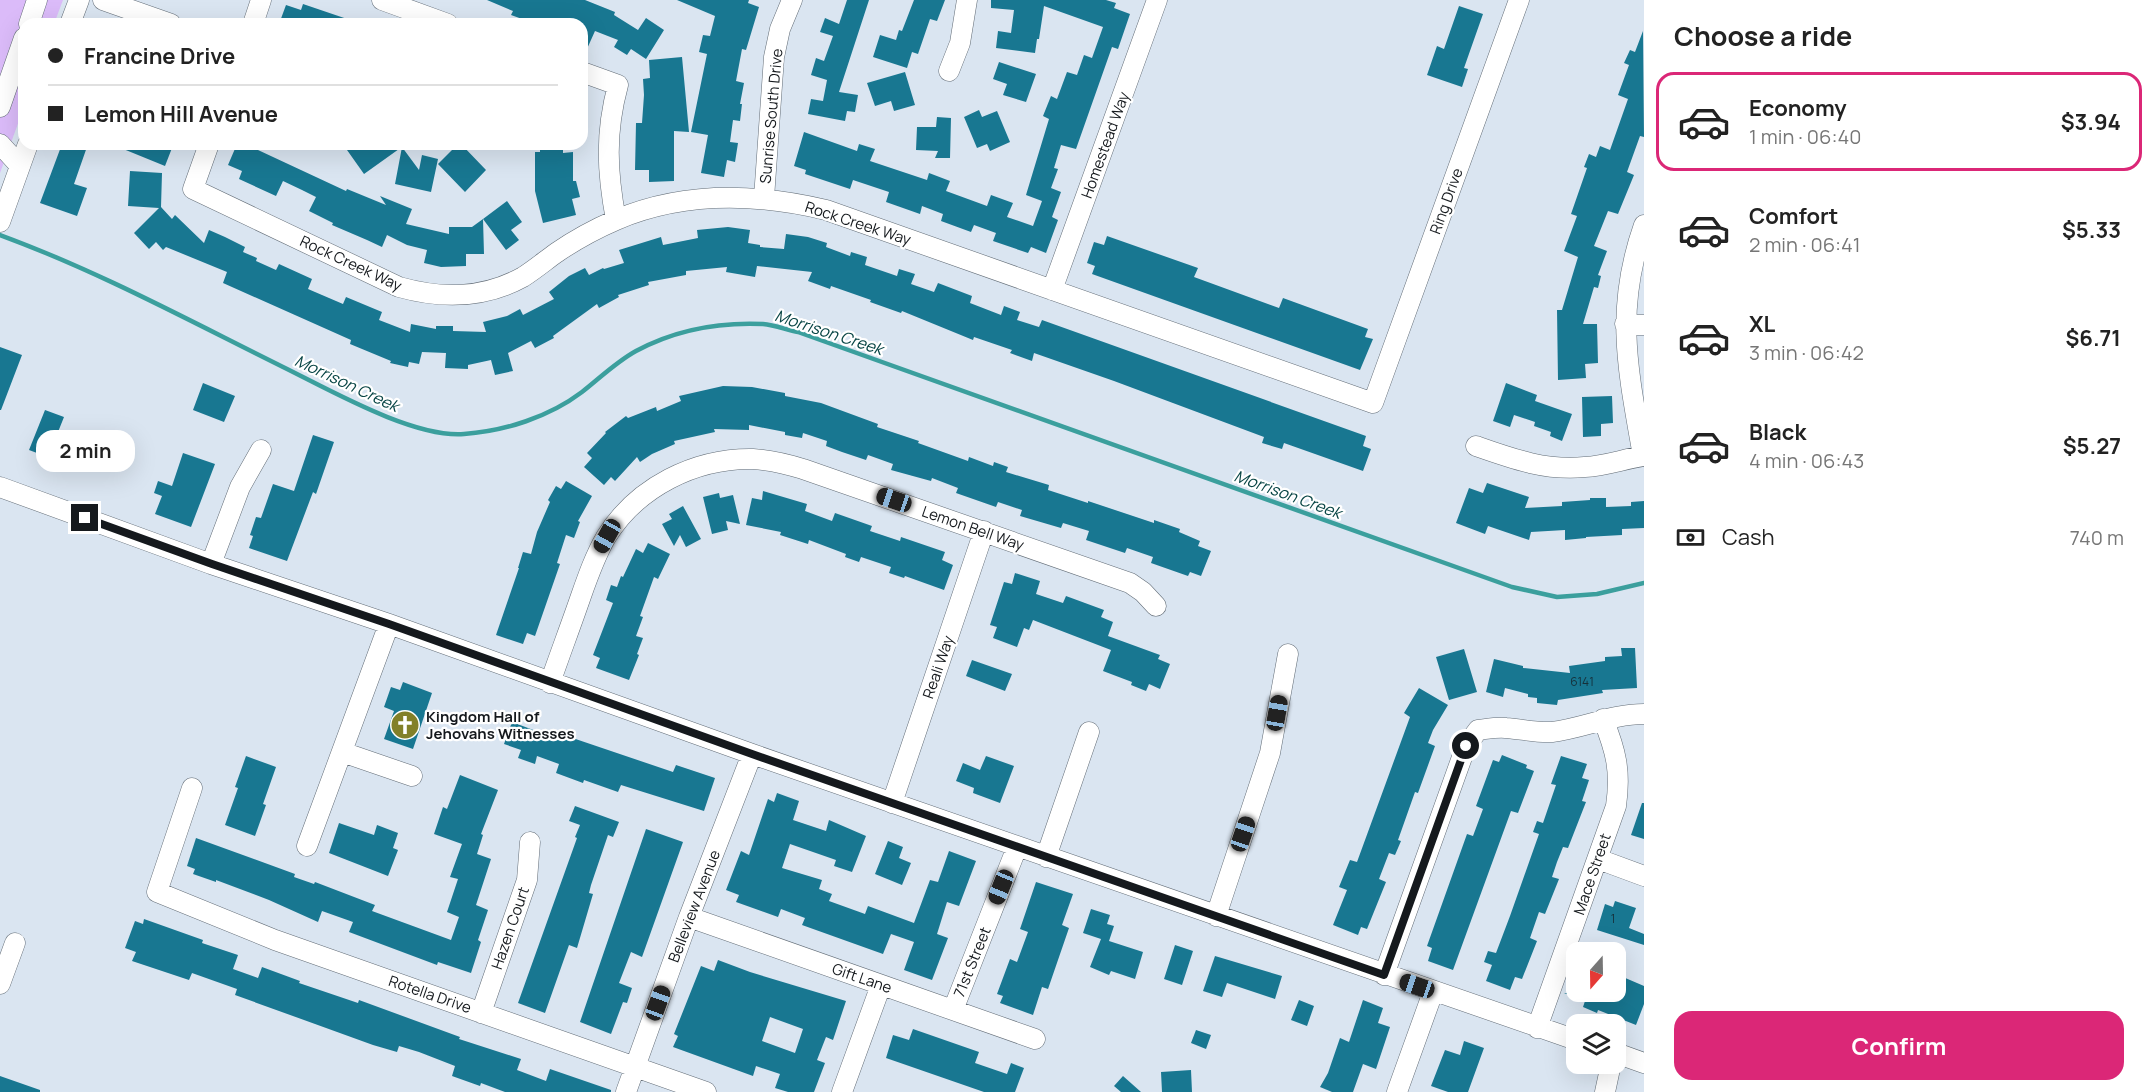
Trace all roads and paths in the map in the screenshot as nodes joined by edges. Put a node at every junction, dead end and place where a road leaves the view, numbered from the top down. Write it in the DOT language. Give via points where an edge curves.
graph roads {
  1 [pos="38,0"];
  2 [pos="79,0"];
  3 [pos="103,0"];
  4 [pos="261,0"];
  5 [pos="382,0"];
  6 [pos="792,0"];
  7 [pos="967,0"];
  8 [pos="1157,0"];
  9 [pos="1519,0"];
  10 [pos="31,18"];
  11 [pos="72,18"];
  12 [pos="154,18"];
  13 [pos="255,18"];
  14 [pos="432,18"];
  15 [pos="18,55"];
  16 [pos="949,71"];
  17 [pos="588,74"];
  18 [pos="0,107"];
  19 [pos="0,144"];
  20 [pos="26,150"];
  21 [pos="207,150"];
  22 [pos="20,166"];
  23 [pos="764,198"];
  24 [pos="3,215"];
  25 [pos="616,220"];
  26 [pos="1644,225"];
  27 [pos="1052,290"];
  28 [pos="1635,324"];
  29 [pos="1373,403"];
  30 [pos="1476,446"];
  31 [pos="261,450"];
  32 [pos="1643,456"];
  33 [pos="0,487"];
  34 [pos="984,531"];
  35 [pos="212,564"];
  36 [pos="1156,606"];
  37 [pos="389,624"];
  38 [pos="1288,654"];
  39 [pos="550,683"];
  40 [pos="1644,714"];
  41 [pos="1603,719"];
  42 [pos="1089,732"];
  43 [pos="342,752"];
  44 [pos="752,754"];
  45 [pos="412,776"];
  46 [pos="192,788"];
  47 [pos="892,803"];
  48 [pos="530,842"];
  49 [pos="307,846"];
  50 [pos="1017,847"];
  51 [pos="1046,857"];
  52 [pos="1598,859"];
  53 [pos="1644,876"];
  54 [pos="1216,916"];
  55 [pos="689,917"];
  56 [pos="15,943"];
  57 [pos="1384,975"];
  58 [pos="0,984"];
  59 [pos="881,985"];
  60 [pos="1433,992"];
  61 [pos="953,1010"];
  62 [pos="481,1012"];
  63 [pos="1538,1028"];
  64 [pos="1566,1037"];
  65 [pos="1035,1039"];
  66 [pos="1626,1057"];
  67 [pos="1644,1063"];
  68 [pos="635,1067"];
  69 [pos="1609,1074"];
  70 [pos="626,1092"];
  71 [pos="706,1092"];
  72 [pos="842,1092"];
  73 [pos="1396,1092"];
  74 [pos="1605,1092"];
  1 -- 10 [label="street"];
  2 -- 11 [label="street"];
  3 -- 12 [label="street"];
  4 -- 13 [label="street"];
  5 -- 14 [label="street"];
  6 -- 23 [label="street, Sunrise South Drive" via="774,57"];
  7 -- 16 [label="street" via="960,43"];
  8 -- 27 [label="street, Homestead Way"];
  9 -- 29 [label="street, Ring Drive"];
  15 -- 18 [label="street"];
  17 -- 25 [label="street" via="618,85 608,158"];
  19 -- 22 [label="street"];
  20 -- 22 [label="street"];
  21 -- 25 [label="street, Rock Creek Way" via="194,189 399,287 423,294 463,296 507,285"];
  22 -- 24 [label="street"];
  23 -- 25 [label="street, Rock Creek Way" via="695,199"];
  23 -- 27 [label="street, Rock Creek Way" via="826,210"];
  26 -- 28 [label="street" via="1631,270"];
  27 -- 29 [label="street, Rock Creek Way"];
  28 -- 32 [label="street" via="1627,362"];
  30 -- 32 [label="street" via="1544,467 1587,467"];
  31 -- 35 [label="street" via="240,487"];
  33 -- 35 [label="street"];
  34 -- 36 [label="street, Lemon Bell Way" via="1130,583"];
  34 -- 39 [label="street, Lemon Bell Way" via="780,462 731,460 683,472 644,495 607,536 596,556"];
  34 -- 47 [label="street, Reali Way"];
  35 -- 37 [label="street"];
  37 -- 39 [label="street"];
  37 -- 43 [label="street"];
  38 -- 54 [label="street" via="1270,753"];
  39 -- 44 [label="street"];
  40 -- 41 [label="street"];
  41 -- 52 [label="street, Mace Street" via="1617,761 1619,783 1616,806"];
  41 -- 57 [label="street" via="1551,732 1478,730 1466,746"];
  42 -- 51 [label="street"];
  43 -- 45 [label="street"];
  43 -- 49 [label="street"];
  44 -- 47 [label="street"];
  44 -- 55 [label="street, Belleview Avenue"];
  46 -- 62 [label="street, Rotella Drive" via="157,892 275,940"];
  47 -- 50 [label="street"];
  48 -- 62 [label="street, Hazen Court" via="527,880"];
  50 -- 51 [label="street"];
  50 -- 61 [label="street, 71st Street"];
  51 -- 54 [label="street"];
  52 -- 53 [label="street"];
  52 -- 63 [label="street, Mace Street"];
  54 -- 57 [label="street"];
  55 -- 59 [label="street, Gift Lane"];
  55 -- 68 [label="street, Belleview Avenue"];
  56 -- 58 [label="street"];
  57 -- 60 [label="street"];
  59 -- 61 [label="street, Gift Lane"];
  59 -- 72 [label="street"];
  60 -- 63 [label="street"];
  60 -- 73 [label="street"];
  61 -- 65 [label="street, Gift Lane"];
  62 -- 68 [label="street, Rotella Drive"];
  63 -- 64 [label="street"];
  66 -- 67 [label="street"];
  68 -- 70 [label="street, Belleview Avenue"];
  68 -- 71 [label="street, Rotella Drive"];
  69 -- 74 [label="street"];
}
